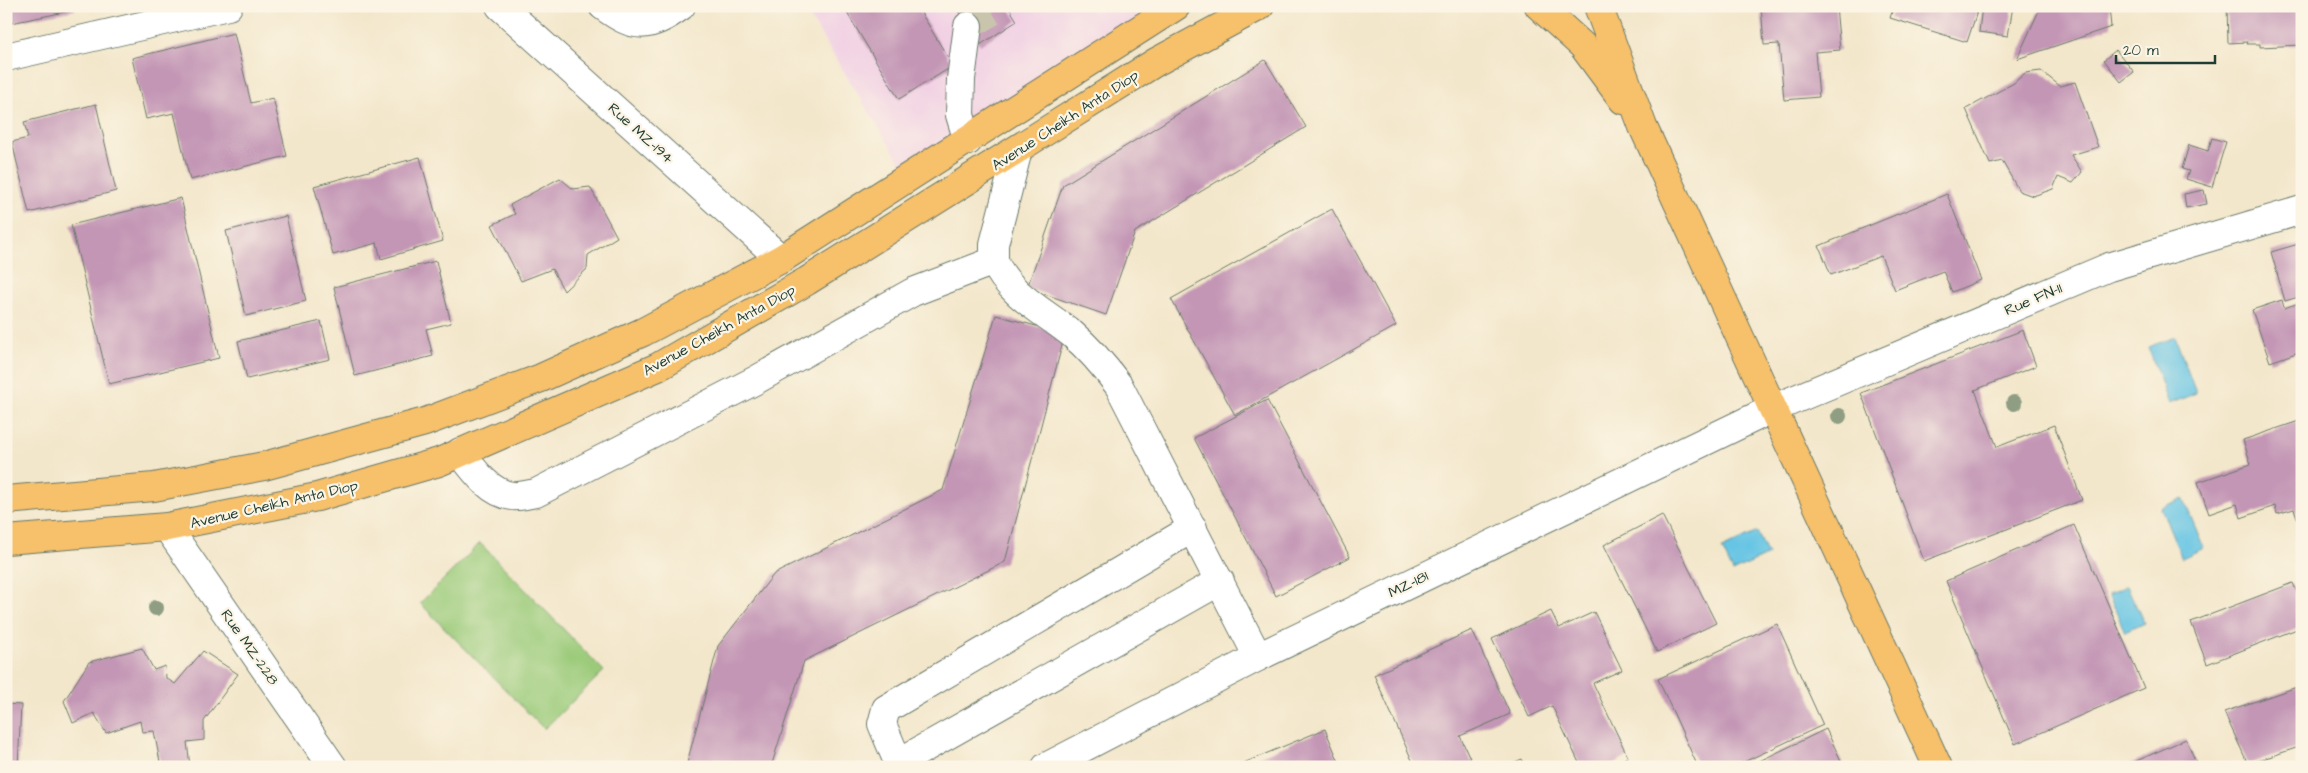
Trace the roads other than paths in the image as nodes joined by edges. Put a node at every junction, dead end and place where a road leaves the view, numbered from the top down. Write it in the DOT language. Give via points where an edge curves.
graph roads {
  1 [pos="228,6"];
  2 [pos="500,6"];
  3 [pos="603,6"];
  4 [pos="680,6"];
  5 [pos="1176,6"];
  6 [pos="1260,6"];
  7 [pos="1539,6"];
  8 [pos="1598,6"];
  9 [pos="968,26"];
  10 [pos="6,57"];
  11 [pos="1644,127"];
  12 [pos="968,141"];
  13 [pos="1018,150"];
  14 [pos="2302,210"];
  15 [pos="781,259"];
  16 [pos="994,261"];
  17 [pos="1772,409"];
  18 [pos="460,452"];
  19 [pos="6,500"];
  20 [pos="167,527"];
  21 [pos="1193,528"];
  22 [pos="6,540"];
  23 [pos="1220,581"];
  24 [pos="1258,657"];
  25 [pos="899,765"];
  26 [pos="334,767"];
  27 [pos="1046,767"];
  28 [pos="1938,767"];
  1 -- 10 [label="street"];
  2 -- 15 [label="street, Rue MZ-194"];
  3 -- 4 [label="street" via="624,22 649,24"];
  5 -- 12 [label="main road"];
  6 -- 13 [label="main road, Avenue Cheikh Anta Diop" via="1156,62"];
  7 -- 11 [label="main road" via="1583,46"];
  8 -- 11 [label="main road"];
  9 -- 12 [label="street" via="960,115"];
  11 -- 17 [label="main road"];
  12 -- 15 [label="main road"];
  13 -- 16 [label="street" via="994,244"];
  13 -- 18 [label="main road, Avenue Cheikh Anta Diop" via="807,282 658,367"];
  14 -- 17 [label="street, Rue FN-11" via="2109,268"];
  15 -- 19 [label="main road" via="643,332 541,378 425,422 264,466 154,487"];
  16 -- 18 [label="street" via="912,292 756,380 536,493 512,496 495,489 480,477"];
  16 -- 21 [label="street" via="1010,287 1074,336 1100,361 1119,386"];
  17 -- 24 [label="street, MZ-181"];
  17 -- 28 [label="main road"];
  18 -- 20 [label="main road, Avenue Cheikh Anta Diop" via="439,462 316,497"];
  20 -- 22 [label="main road, Avenue Cheikh Anta Diop"];
  20 -- 26 [label="street, Rue MZ-228"];
  21 -- 23 [label="street"];
  21 -- 25 [label="street" via="886,709 882,724"];
  23 -- 24 [label="street"];
  23 -- 25 [label="street"];
  24 -- 27 [label="street, MZ-181"];
}
